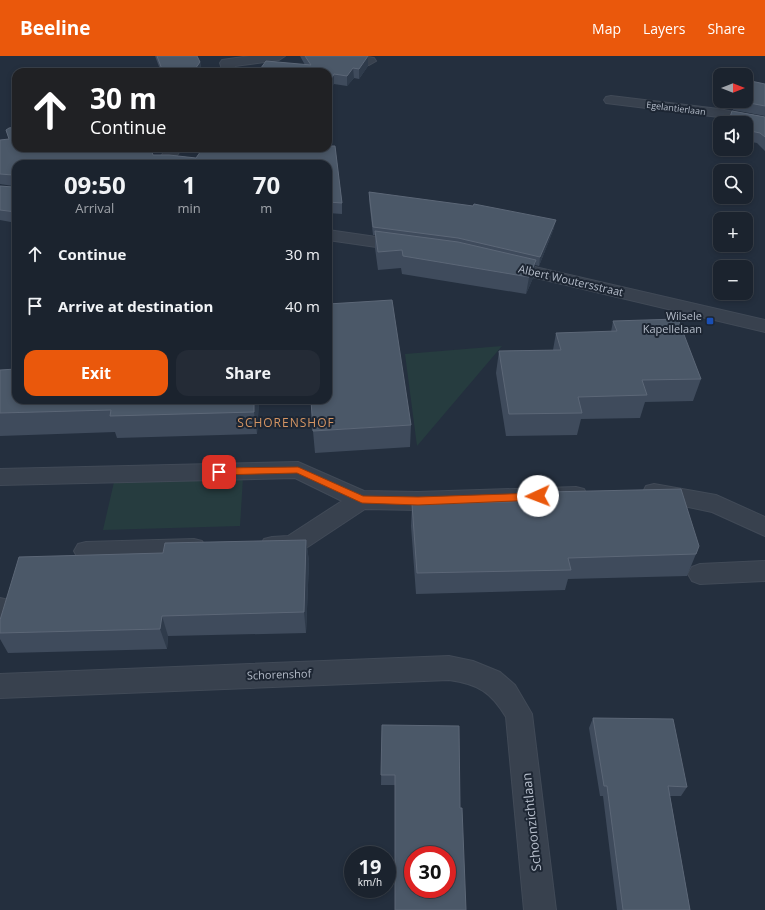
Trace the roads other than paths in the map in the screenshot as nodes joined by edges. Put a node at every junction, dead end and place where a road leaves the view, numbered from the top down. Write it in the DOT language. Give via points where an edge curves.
graph roads {
  1 [pos="279,56"];
  2 [pos="343,56"];
  3 [pos="369,61"];
  4 [pos="227,64"];
  5 [pos="611,100"];
  6 [pos="765,122"];
  7 [pos="332,236"];
  8 [pos="419,248"];
  9 [pos="487,261"];
  10 [pos="765,326"];
  11 [pos="0,477"];
  12 [pos="634,493"];
  13 [pos="596,494"];
  14 [pos="362,500"];
  15 [pos="765,527"];
  16 [pos="253,547"];
  17 [pos="213,548"];
  18 [pos="86,551"];
  19 [pos="765,571"];
  20 [pos="700,574"];
  21 [pos="0,686"];
  22 [pos="522,734"];
  23 [pos="540,910"];
  1 -- 4 [label="street"];
  2 -- 3 [label="street"];
  5 -- 6 [label="street, Egelantierlaan" via="719,113"];
  7 -- 8 [label="street"];
  9 -- 10 [label="street, Albert Woutersstraat"];
  11 -- 14 [label="street" via="298,470"];
  12 -- 15 [label="street" via="658,492 716,504"];
  13 -- 14 [label="street" via="418,501"];
  14 -- 16 [label="street" via="292,546"];
  17 -- 18 [label="street"];
  19 -- 20 [label="street"];
  21 -- 22 [label="street, Schorenshof" via="455,668 467,670 498,685 508,695 519,714"];
  22 -- 23 [label="street, Schoonzichtlaan"];
}
